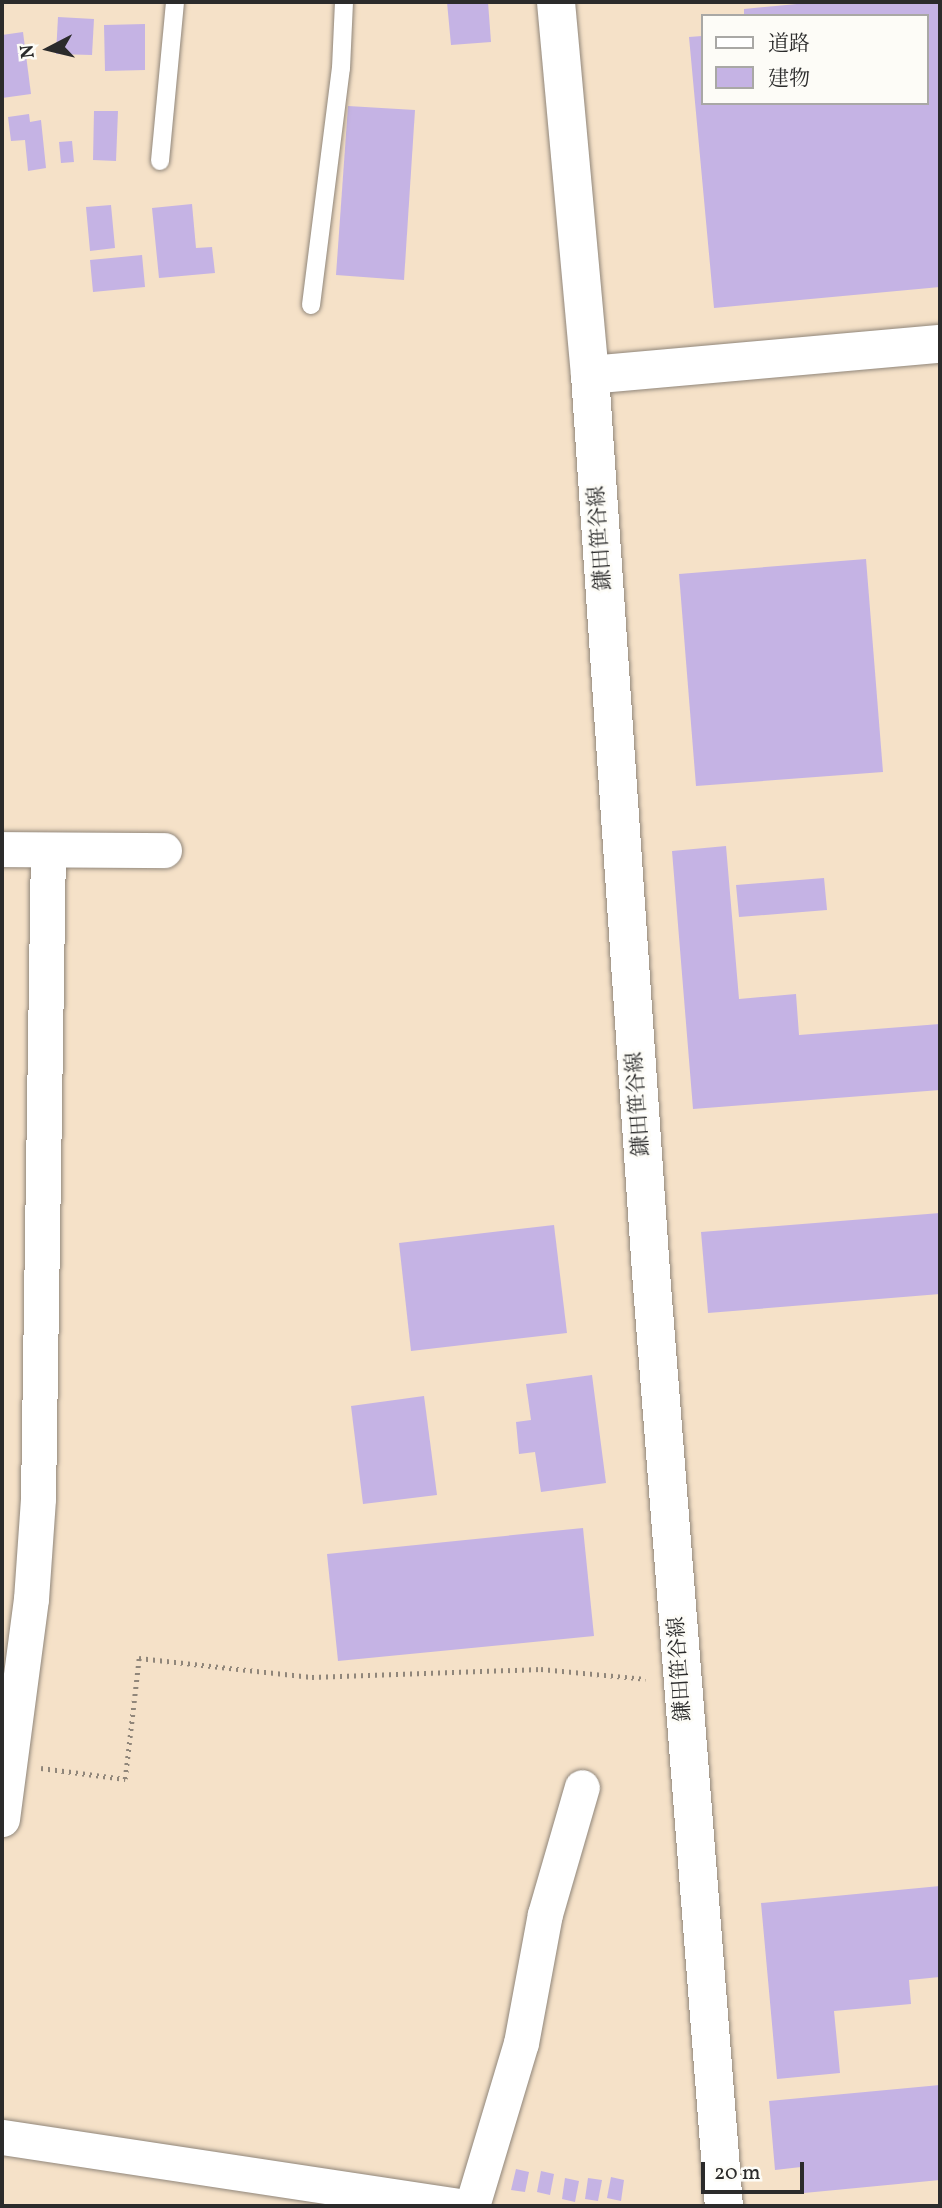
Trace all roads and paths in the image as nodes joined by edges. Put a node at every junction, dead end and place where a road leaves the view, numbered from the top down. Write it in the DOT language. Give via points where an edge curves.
graph roads {
  1 [pos="175,2"];
  2 [pos="344,2"];
  3 [pos="556,2"];
  4 [pos="160,161"];
  5 [pos="310,305"];
  6 [pos="940,344"];
  7 [pos="590,375"];
  8 [pos="2,849"];
  9 [pos="47,850"];
  10 [pos="164,850"];
  11 [pos="682,1682"];
  12 [pos="9,1763"];
  13 [pos="582,1787"];
  14 [pos="2,1819"];
  15 [pos="2,2137"];
  16 [pos="457,2206"];
  17 [pos="472,2206"];
  18 [pos="724,2206"];
  1 -- 4 [label="lane"];
  2 -- 5 [label="lane" via="341,68"];
  3 -- 7 [label="street, 鎌田笹谷線"];
  6 -- 7 [label="street"];
  7 -- 11 [label="street, 鎌田笹谷線"];
  8 -- 9 [label="street"];
  9 -- 10 [label="street"];
  9 -- 12 [label="street" via="38,1498"];
  11 -- 12 [label="path" via="541,1669 312,1677 139,1658 125,1779"];
  11 -- 18 [label="street, 鎌田笹谷線"];
  12 -- 14 [label="street"];
  13 -- 17 [label="street" via="545,1914 521,2043"];
  15 -- 16 [label="street"];
}
